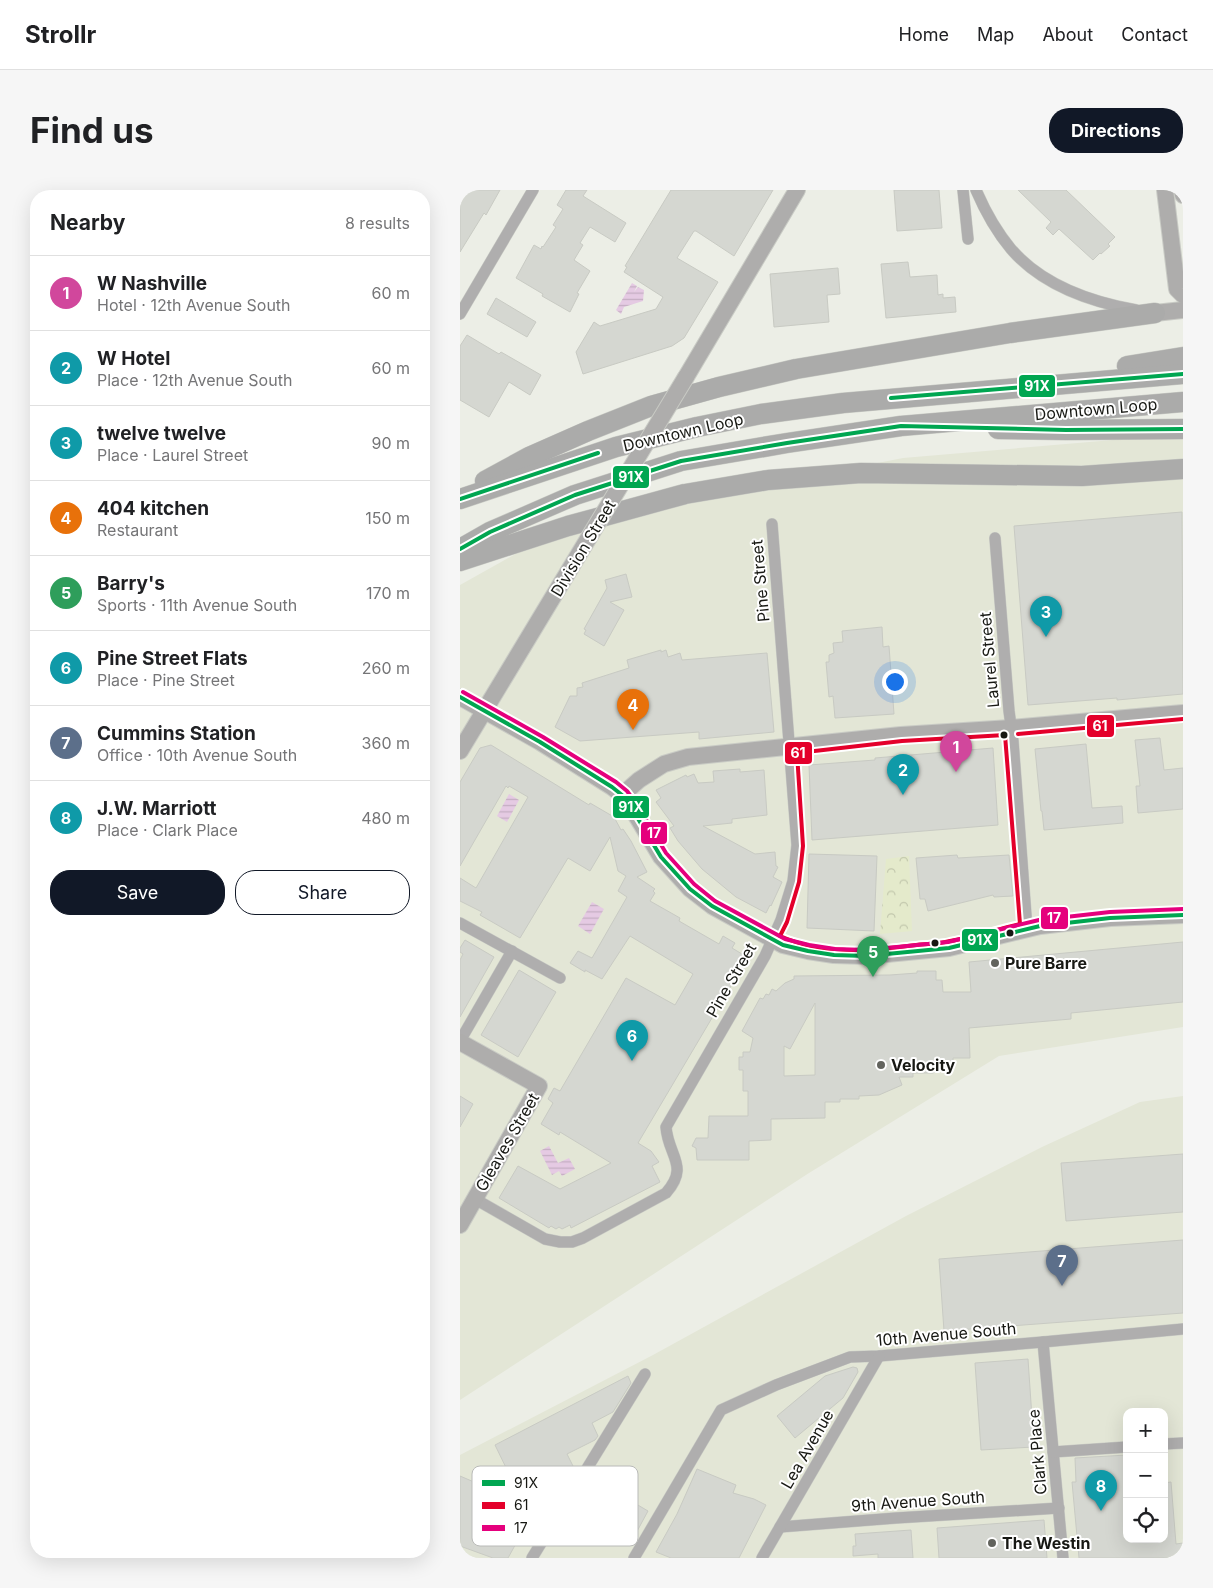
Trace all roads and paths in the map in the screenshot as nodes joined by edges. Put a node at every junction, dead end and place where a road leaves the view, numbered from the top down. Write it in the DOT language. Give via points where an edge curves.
graph roads {
  1 [pos="533,190"];
  2 [pos="797,190"];
  3 [pos="963,190"];
  4 [pos="976,190"];
  5 [pos="1165,190"];
  6 [pos="1182,190"];
  7 [pos="1183,195"];
  8 [pos="968,239"];
  9 [pos="1183,295"];
  10 [pos="1183,310"];
  11 [pos="1155,313"];
  12 [pos="460,314"];
  13 [pos="1183,357"];
  14 [pos="1183,374"];
  15 [pos="980,391"];
  16 [pos="1183,402"];
  17 [pos="901,426"];
  18 [pos="1183,429"];
  19 [pos="1183,469"];
  20 [pos="460,497"];
  21 [pos="772,524"];
  22 [pos="995,538"];
  23 [pos="460,548"];
  24 [pos="460,561"];
  25 [pos="460,697"];
  26 [pos="484,710"];
  27 [pos="1183,712"];
  28 [pos="1012,728"];
  29 [pos="790,747"];
  30 [pos="460,751"];
  31 [pos="622,795"];
  32 [pos="1183,915"];
  33 [pos="460,922"];
  34 [pos="1027,929"];
  35 [pos="772,939"];
  36 [pos="512,951"];
  37 [pos="560,978"];
  38 [pos="460,1042"];
  39 [pos="475,1199"];
  40 [pos="460,1225"];
  41 [pos="1183,1329"];
  42 [pos="1043,1342"];
  43 [pos="880,1356"];
  44 [pos="645,1374"];
  45 [pos="1183,1443"];
  46 [pos="1168,1444"];
  47 [pos="1123,1447"];
  48 [pos="1053,1452"];
  49 [pos="588,1466"];
  50 [pos="1059,1508"];
  51 [pos="780,1527"];
  52 [pos="539,1546"];
  53 [pos="532,1558"];
  54 [pos="634,1558"];
  55 [pos="762,1558"];
  56 [pos="1063,1558"];
  1 -- 12 [label="street"];
  2 -- 26 [label="main road, Division Street, bridge"];
  3 -- 8 [label="street"];
  4 -- 11 [label="street" via="996,230 1012,250 1055,284 1126,308"];
  5 -- 9 [label="main road" via="1177,289"];
  6 -- 7 [label="main road"];
  10 -- 11 [label="main road"];
  11 -- 20 [label="highway" via="1010,333 796,369 719,387 651,406 588,431 529,457"];
  13 -- 15 [label="highway"];
  14 -- 15 [label="highway, Downtown Loop"];
  15 -- 20 [label="highway, Downtown Loop" via="843,403 697,427 616,447"];
  16 -- 17 [label="highway, Downtown Loop"];
  17 -- 18 [label="highway"];
  17 -- 23 [label="highway, Downtown Loop" via="681,461 575,495"];
  19 -- 24 [label="highway" via="1082,476 861,473 768,480 676,497 568,526"];
  21 -- 29 [label="street, Pine Street"];
  22 -- 28 [label="street, Laurel Street"];
  25 -- 26 [label="main road"];
  26 -- 30 [label="main road, Division Street"];
  26 -- 31 [label="main road"];
  27 -- 28 [label="main road"];
  28 -- 29 [label="main road"];
  28 -- 34 [label="street, Laurel Street"];
  29 -- 31 [label="main road" via="688,757 664,764"];
  29 -- 35 [label="street, Pine Street" via="797,844 793,881"];
  31 -- 35 [label="main road" via="661,857 690,889 712,906"];
  32 -- 34 [label="main road" via="1110,918"];
  33 -- 36 [label="street"];
  34 -- 35 [label="main road" via="949,948 866,956 808,951"];
  35 -- 39 [label="street, Pine Street" via="666,1127 677,1172 675,1183 666,1193 572,1242 544,1239"];
  36 -- 37 [label="street"];
  36 -- 38 [label="street"];
  38 -- 39 [label="main road, Gleaves Street" via="539,1086"];
  39 -- 40 [label="main road, Gleaves Street"];
  41 -- 42 [label="street, 10th Avenue South"];
  42 -- 43 [label="street, 10th Avenue South"];
  42 -- 48 [label="street, Clark Place"];
  43 -- 51 [label="street, Lea Avenue"];
  43 -- 54 [label="street, 10th Avenue South" via="850,1357 722,1410"];
  44 -- 49 [label="street"];
  45 -- 46 [label="street"];
  47 -- 48 [label="street"];
  48 -- 50 [label="street, Clark Place"];
  50 -- 51 [label="street, 9th Avenue South"];
  50 -- 56 [label="street, Clark Place"];
  51 -- 55 [label="street, Lea Avenue"];
  52 -- 53 [label="street"];
}
